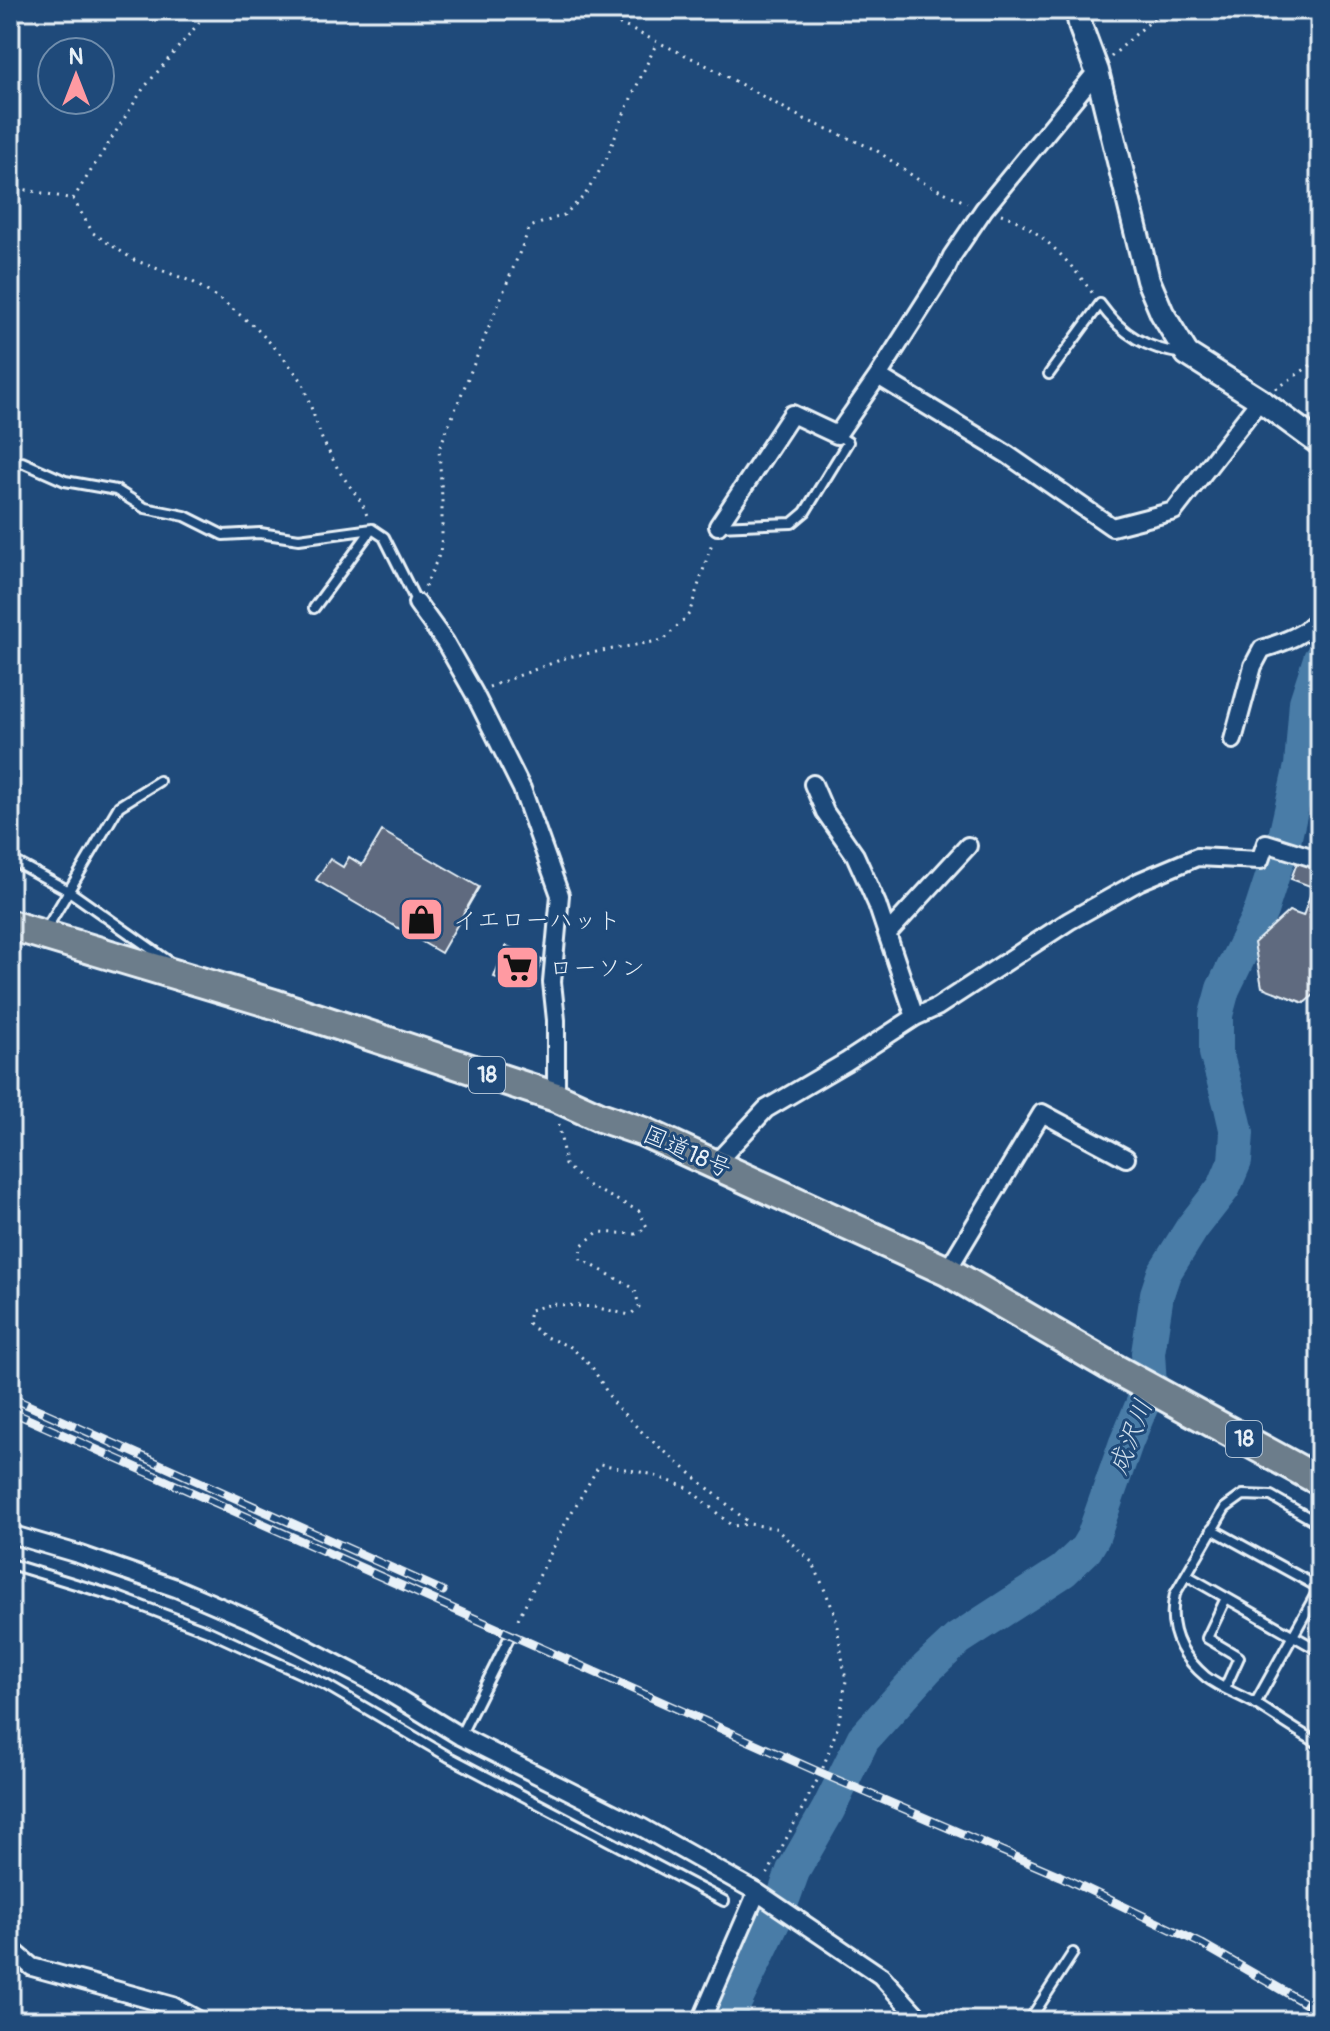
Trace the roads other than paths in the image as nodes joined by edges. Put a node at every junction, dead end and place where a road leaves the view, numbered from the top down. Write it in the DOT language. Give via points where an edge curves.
graph roads {
  1 [pos="1077,10"];
  2 [pos="1097,71"];
  3 [pos="1187,354"];
  4 [pos="1049,374"];
  5 [pos="878,376"];
  6 [pos="1260,400"];
  7 [pos="837,435"];
  8 [pos="1320,444"];
  9 [pos="10,468"];
  10 [pos="718,526"];
  11 [pos="372,529"];
  12 [pos="417,603"];
  13 [pos="314,608"];
  14 [pos="1320,616"];
  15 [pos="1233,740"];
  16 [pos="159,781"];
  17 [pos="813,784"];
  18 [pos="968,846"];
  19 [pos="10,859"];
  20 [pos="1320,860"];
  21 [pos="69,891"];
  22 [pos="10,925"];
  23 [pos="887,934"];
  24 [pos="42,935"];
  25 [pos="197,981"];
  26 [pos="915,1017"];
  27 [pos="556,1097"];
  28 [pos="1126,1158"];
  29 [pos="714,1165"];
  30 [pos="947,1271"];
  31 [pos="1320,1481"];
  32 [pos="1320,1524"];
  33 [pos="1212,1529"];
  34 [pos="10,1534"];
  35 [pos="10,1564"];
  36 [pos="1186,1575"];
  37 [pos="1320,1587"];
  38 [pos="1226,1598"];
  39 [pos="1294,1636"];
  40 [pos="509,1638"];
  41 [pos="1320,1651"];
  42 [pos="1225,1688"];
  43 [pos="1255,1704"];
  44 [pos="460,1736"];
  45 [pos="1320,1744"];
  46 [pos="757,1892"];
  47 [pos="724,1901"];
  48 [pos="10,1948"];
  49 [pos="1073,1953"];
  50 [pos="200,2021"];
  51 [pos="701,2021"];
  52 [pos="922,2021"];
  53 [pos="1029,2021"];
  1 -- 2 [label="street"];
  2 -- 3 [label="street" via="1148,280"];
  2 -- 5 [label="street" via="984,209"];
  3 -- 4 [label="lane" via="1161,351 1132,338 1100,304"];
  3 -- 6 [label="street"];
  5 -- 6 [label="street" via="1008,455 1112,527 1174,511"];
  5 -- 7 [label="street"];
  6 -- 8 [label="street"];
  7 -- 10 [label="street" via="792,414"];
  7 -- 10 [label="lane" via="848,442 805,512 792,523"];
  9 -- 11 [label="lane" via="22,462 65,481 116,490 145,508 185,516 223,535 299,539"];
  11 -- 12 [label="lane" via="384,537"];
  11 -- 13 [label="lane"];
  12 -- 27 [label="street" via="474,693 522,789 560,895 552,982"];
  14 -- 15 [label="street" via="1315,624 1262,649"];
  16 -- 21 [label="lane" via="119,806"];
  17 -- 23 [label="street" via="855,855"];
  18 -- 23 [label="street"];
  19 -- 21 [label="lane"];
  20 -- 26 [label="street" via="1266,843 1260,860 1197,857 1140,881 1069,921"];
  21 -- 24 [label="lane"];
  21 -- 25 [label="lane"];
  22 -- 24 [label="highway, 国道18号 / 18"];
  23 -- 26 [label="street"];
  24 -- 25 [label="highway, 国道18号 / 18"];
  25 -- 27 [label="highway, 国道18号 / 18"];
  26 -- 29 [label="street" via="766,1109"];
  27 -- 29 [label="highway, 国道18号 / 18"];
  28 -- 30 [label="street" via="1042,1113"];
  29 -- 30 [label="highway, 国道18号 / 18"];
  30 -- 31 [label="highway, 国道18号 / 18"];
  32 -- 33 [label="lane" via="1271,1496 1243,1495 1225,1508"];
  33 -- 36 [label="lane"];
  33 -- 37 [label="lane"];
  34 -- 44 [label="street" via="176,1588 258,1623 370,1681"];
  35 -- 47 [label="lane" via="208,1631 326,1685 449,1757"];
  36 -- 38 [label="lane"];
  36 -- 42 [label="lane" via="1172,1609 1181,1650 1207,1678"];
  37 -- 39 [label="lane"];
  38 -- 39 [label="lane"];
  38 -- 42 [label="lane" via="1207,1638 1239,1657"];
  39 -- 41 [label="lane"];
  39 -- 43 [label="lane"];
  40 -- 44 [label="lane"];
  42 -- 43 [label="lane"];
  43 -- 45 [label="lane"];
  44 -- 46 [label="street"];
  46 -- 51 [label="street"];
  46 -- 52 [label="street" via="881,1976"];
  48 -- 50 [label="street" via="32,1967 173,2006"];
  49 -- 53 [label="lane"];
}
